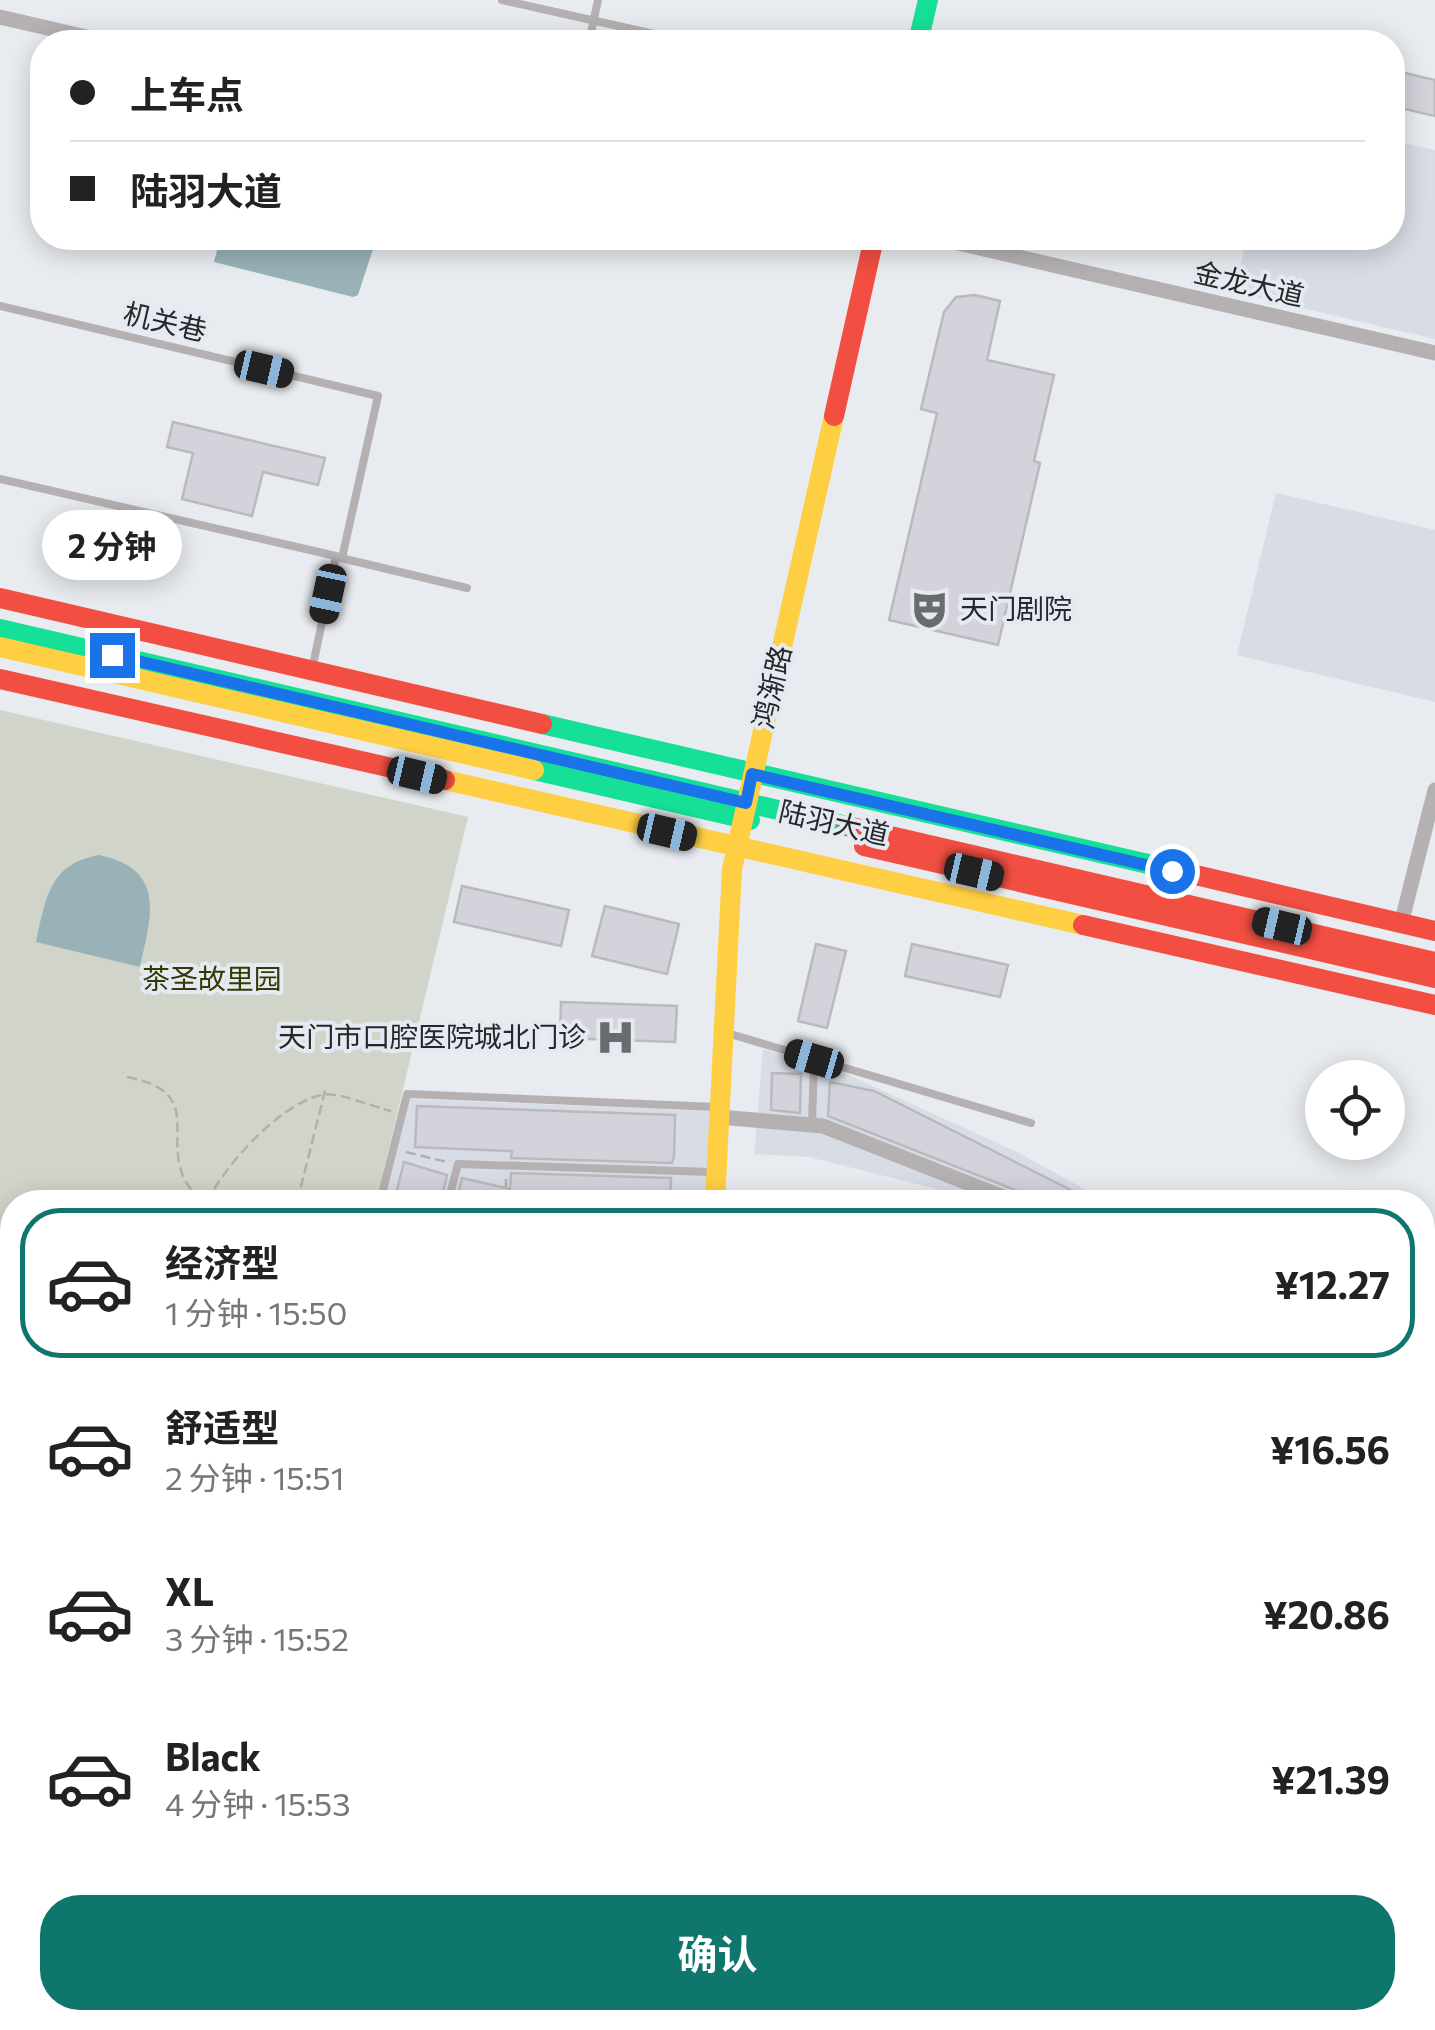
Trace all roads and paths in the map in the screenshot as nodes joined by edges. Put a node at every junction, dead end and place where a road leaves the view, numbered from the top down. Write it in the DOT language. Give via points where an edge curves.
graph roads {
  1 [pos="502,0"];
  2 [pos="598,0"];
  3 [pos="928,0"];
  4 [pos="0,17"];
  5 [pos="594,21"];
  6 [pos="56,30"];
  7 [pos="592,30"];
  8 [pos="635,30"];
  9 [pos="921,30"];
  10 [pos="871,250"];
  11 [pos="988,250"];
  12 [pos="0,306"];
  13 [pos="1435,353"];
  14 [pos="0,479"];
  15 [pos="339,557"];
  16 [pos="468,588"];
  17 [pos="3,599"];
  18 [pos="0,629"];
  19 [pos="0,647"];
  20 [pos="312,669"];
  21 [pos="98,670"];
  22 [pos="0,679"];
  23 [pos="142,712"];
  24 [pos="656,752"];
  25 [pos="752,774"];
  26 [pos="1435,790"];
  27 [pos="744,811"];
  28 [pos="667,832"];
  29 [pos="736,848"];
  30 [pos="1402,924"];
  31 [pos="1435,931"];
  32 [pos="1435,962"];
  33 [pos="1435,978"];
  34 [pos="1435,1006"];
  35 [pos="723,1032"];
  36 [pos="814,1059"];
  37 [pos="127,1077"];
  38 [pos="326,1087"];
  39 [pos="324,1094"];
  40 [pos="719,1112"];
  41 [pos="402,1114"];
  42 [pos="812,1123"];
  43 [pos="1031,1123"];
  44 [pos="394,1148"];
  45 [pos="458,1164"];
  46 [pos="506,1166"];
  47 [pos="716,1172"];
  48 [pos="194,1190"];
  49 [pos="213,1190"];
  50 [pos="300,1190"];
  51 [pos="383,1190"];
  52 [pos="451,1190"];
  53 [pos="506,1190"];
  54 [pos="715,1190"];
  55 [pos="985,1190"];
  1 -- 5 [label="lane"];
  2 -- 5 [label="lane"];
  3 -- 9 [label="main road"];
  4 -- 6 [label="street"];
  5 -- 7 [label="lane"];
  5 -- 8 [label="lane"];
  10 -- 25 [label="main road, 鸿渐路"];
  11 -- 13 [label="street, 金龙大道"];
  12 -- 15 [label="lane, 机关巷" via="378,396"];
  14 -- 15 [label="lane"];
  15 -- 16 [label="lane"];
  15 -- 20 [label="lane"];
  17 -- 20 [label="main road"];
  18 -- 27 [label="main road, 陆羽大道"];
  19 -- 21 [label="main road, 陆羽大道"];
  20 -- 24 [label="main road"];
  21 -- 23 [label="main road"];
  21 -- 27 [label="main road, 陆羽大道"];
  22 -- 23 [label="main road"];
  23 -- 28 [label="main road"];
  24 -- 25 [label="main road"];
  24 -- 27 [label="main road"];
  25 -- 27 [label="main road, 鸿渐路"];
  25 -- 30 [label="main road"];
  26 -- 30 [label="street"];
  27 -- 28 [label="main road"];
  27 -- 29 [label="main road, 鸿渐路"];
  27 -- 32 [label="main road, 陆羽大道"];
  27 -- 33 [label="main road, 陆羽大道"];
  28 -- 29 [label="main road"];
  29 -- 34 [label="main road"];
  29 -- 35 [label="main road, 鸿渐路"];
  30 -- 31 [label="main road"];
  35 -- 36 [label="lane"];
  35 -- 40 [label="main road, 鸿渐路"];
  36 -- 42 [label="lane"];
  36 -- 43 [label="lane"];
  37 -- 48 [label="path" via="158,1088 173,1103 183,1177"];
  38 -- 39 [label="path"];
  39 -- 41 [label="path"];
  39 -- 49 [label="path" via="254,1141"];
  39 -- 50 [label="path"];
  40 -- 41 [label="lane" via="407,1094"];
  40 -- 42 [label="street"];
  40 -- 47 [label="main road, 鸿渐路"];
  41 -- 44 [label="lane"];
  42 -- 55 [label="street"];
  44 -- 45 [label="path"];
  44 -- 51 [label="lane"];
  45 -- 46 [label="lane"];
  45 -- 52 [label="lane"];
  46 -- 47 [label="lane"];
  46 -- 53 [label="path"];
  47 -- 54 [label="main road, 鸿渐路"];
}
